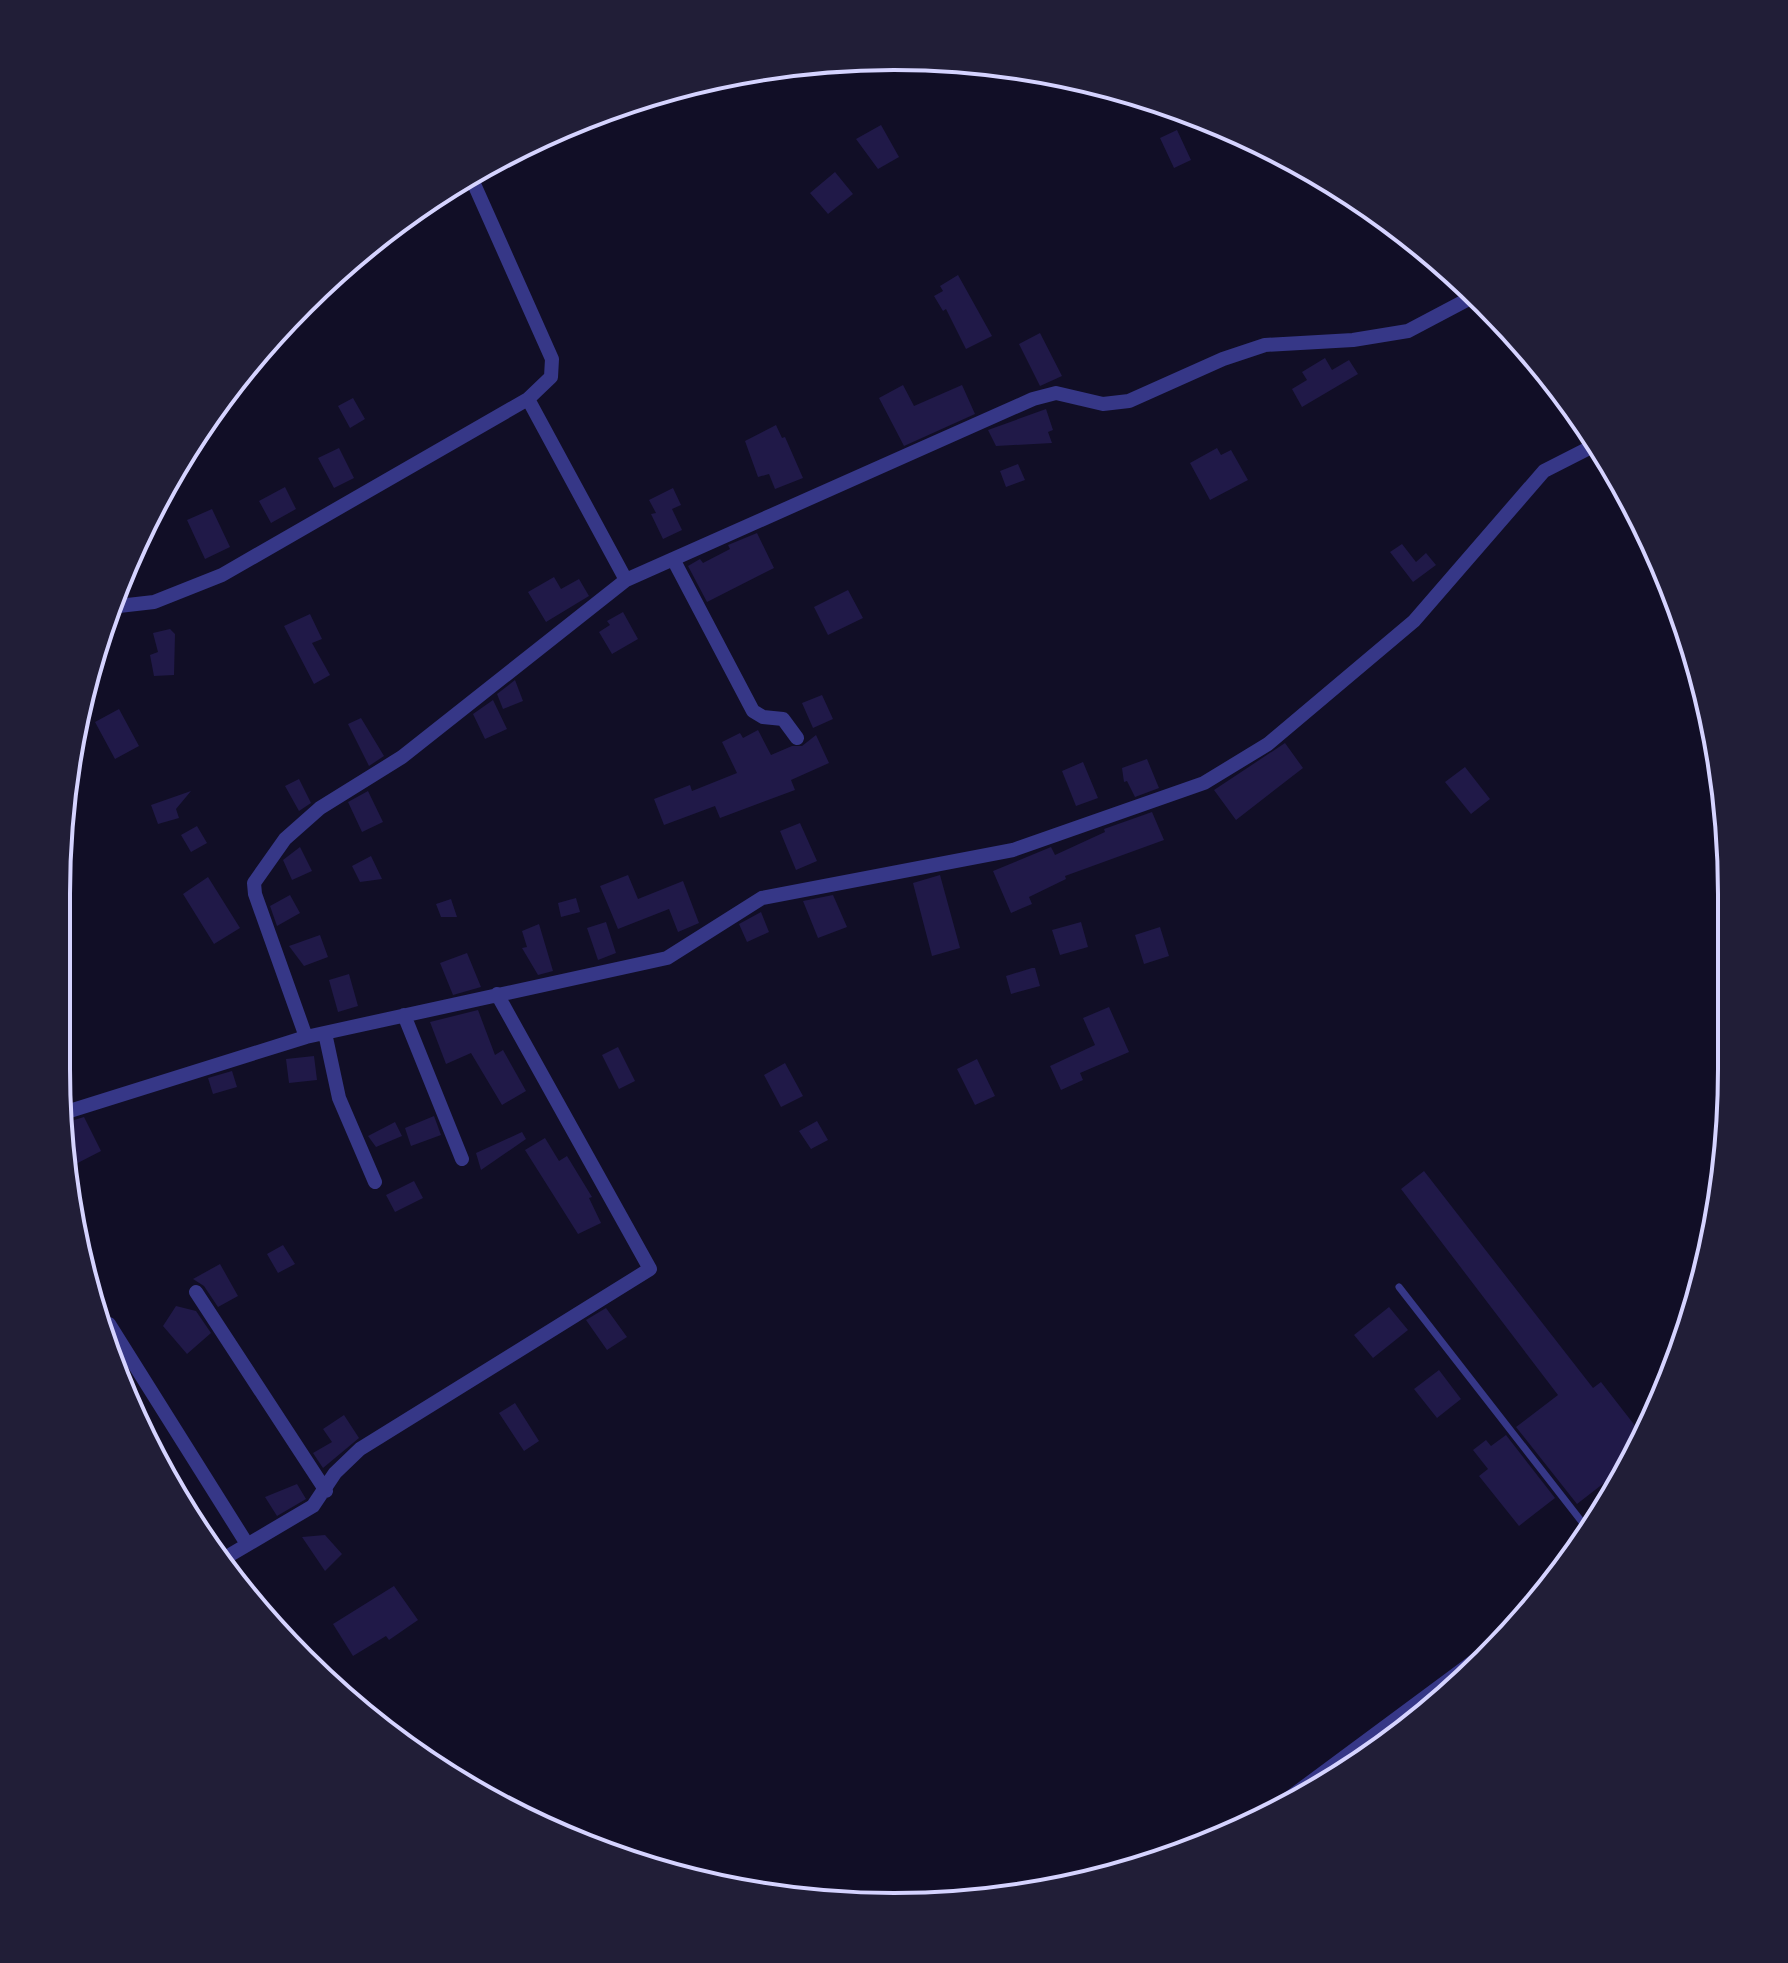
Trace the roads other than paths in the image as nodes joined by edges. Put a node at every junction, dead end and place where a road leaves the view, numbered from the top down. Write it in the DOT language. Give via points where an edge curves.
graph roads {
  1 [pos="474,185"];
  2 [pos="1466,301"];
  3 [pos="528,399"];
  4 [pos="1587,449"];
  5 [pos="673,559"];
  6 [pos="626,580"];
  7 [pos="123,606"];
  8 [pos="797,738"];
  9 [pos="497,994"];
  10 [pos="404,1015"];
  11 [pos="325,1033"];
  12 [pos="306,1037"];
  13 [pos="72,1110"];
  14 [pos="462,1159"];
  15 [pos="375,1182"];
  16 [pos="1399,1287"];
  17 [pos="196,1292"];
  18 [pos="113,1330"];
  19 [pos="326,1491"];
  20 [pos="1582,1522"];
  21 [pos="247,1544"];
  22 [pos="229,1555"];
  23 [pos="1440,1687"];
  24 [pos="1329,1769"];
  1 -- 3 [label="street" via="552,359 551,377"];
  2 -- 5 [label="street" via="1408,331 1265,345 1129,401 1103,404 1056,393 1033,399"];
  3 -- 6 [label="street"];
  3 -- 7 [label="street" via="222,575 154,602"];
  4 -- 9 [label="street" via="1544,471 1414,621 1268,744 1204,783 1013,850 762,898 667,958"];
  5 -- 6 [label="street"];
  5 -- 8 [label="street" via="753,711 783,719"];
  6 -- 12 [label="street" via="402,757 320,808 277,850 254,883 255,894"];
  9 -- 10 [label="street"];
  9 -- 19 [label="street" via="650,1269 360,1449 335,1473"];
  10 -- 11 [label="street"];
  10 -- 14 [label="street"];
  11 -- 12 [label="street"];
  11 -- 15 [label="street" via="339,1098"];
  12 -- 13 [label="street"];
  16 -- 20 [label="lane"];
  17 -- 19 [label="street"];
  18 -- 21 [label="street"];
  19 -- 21 [label="street" via="313,1506"];
  21 -- 22 [label="street"];
  23 -- 24 [label="street"];
}
